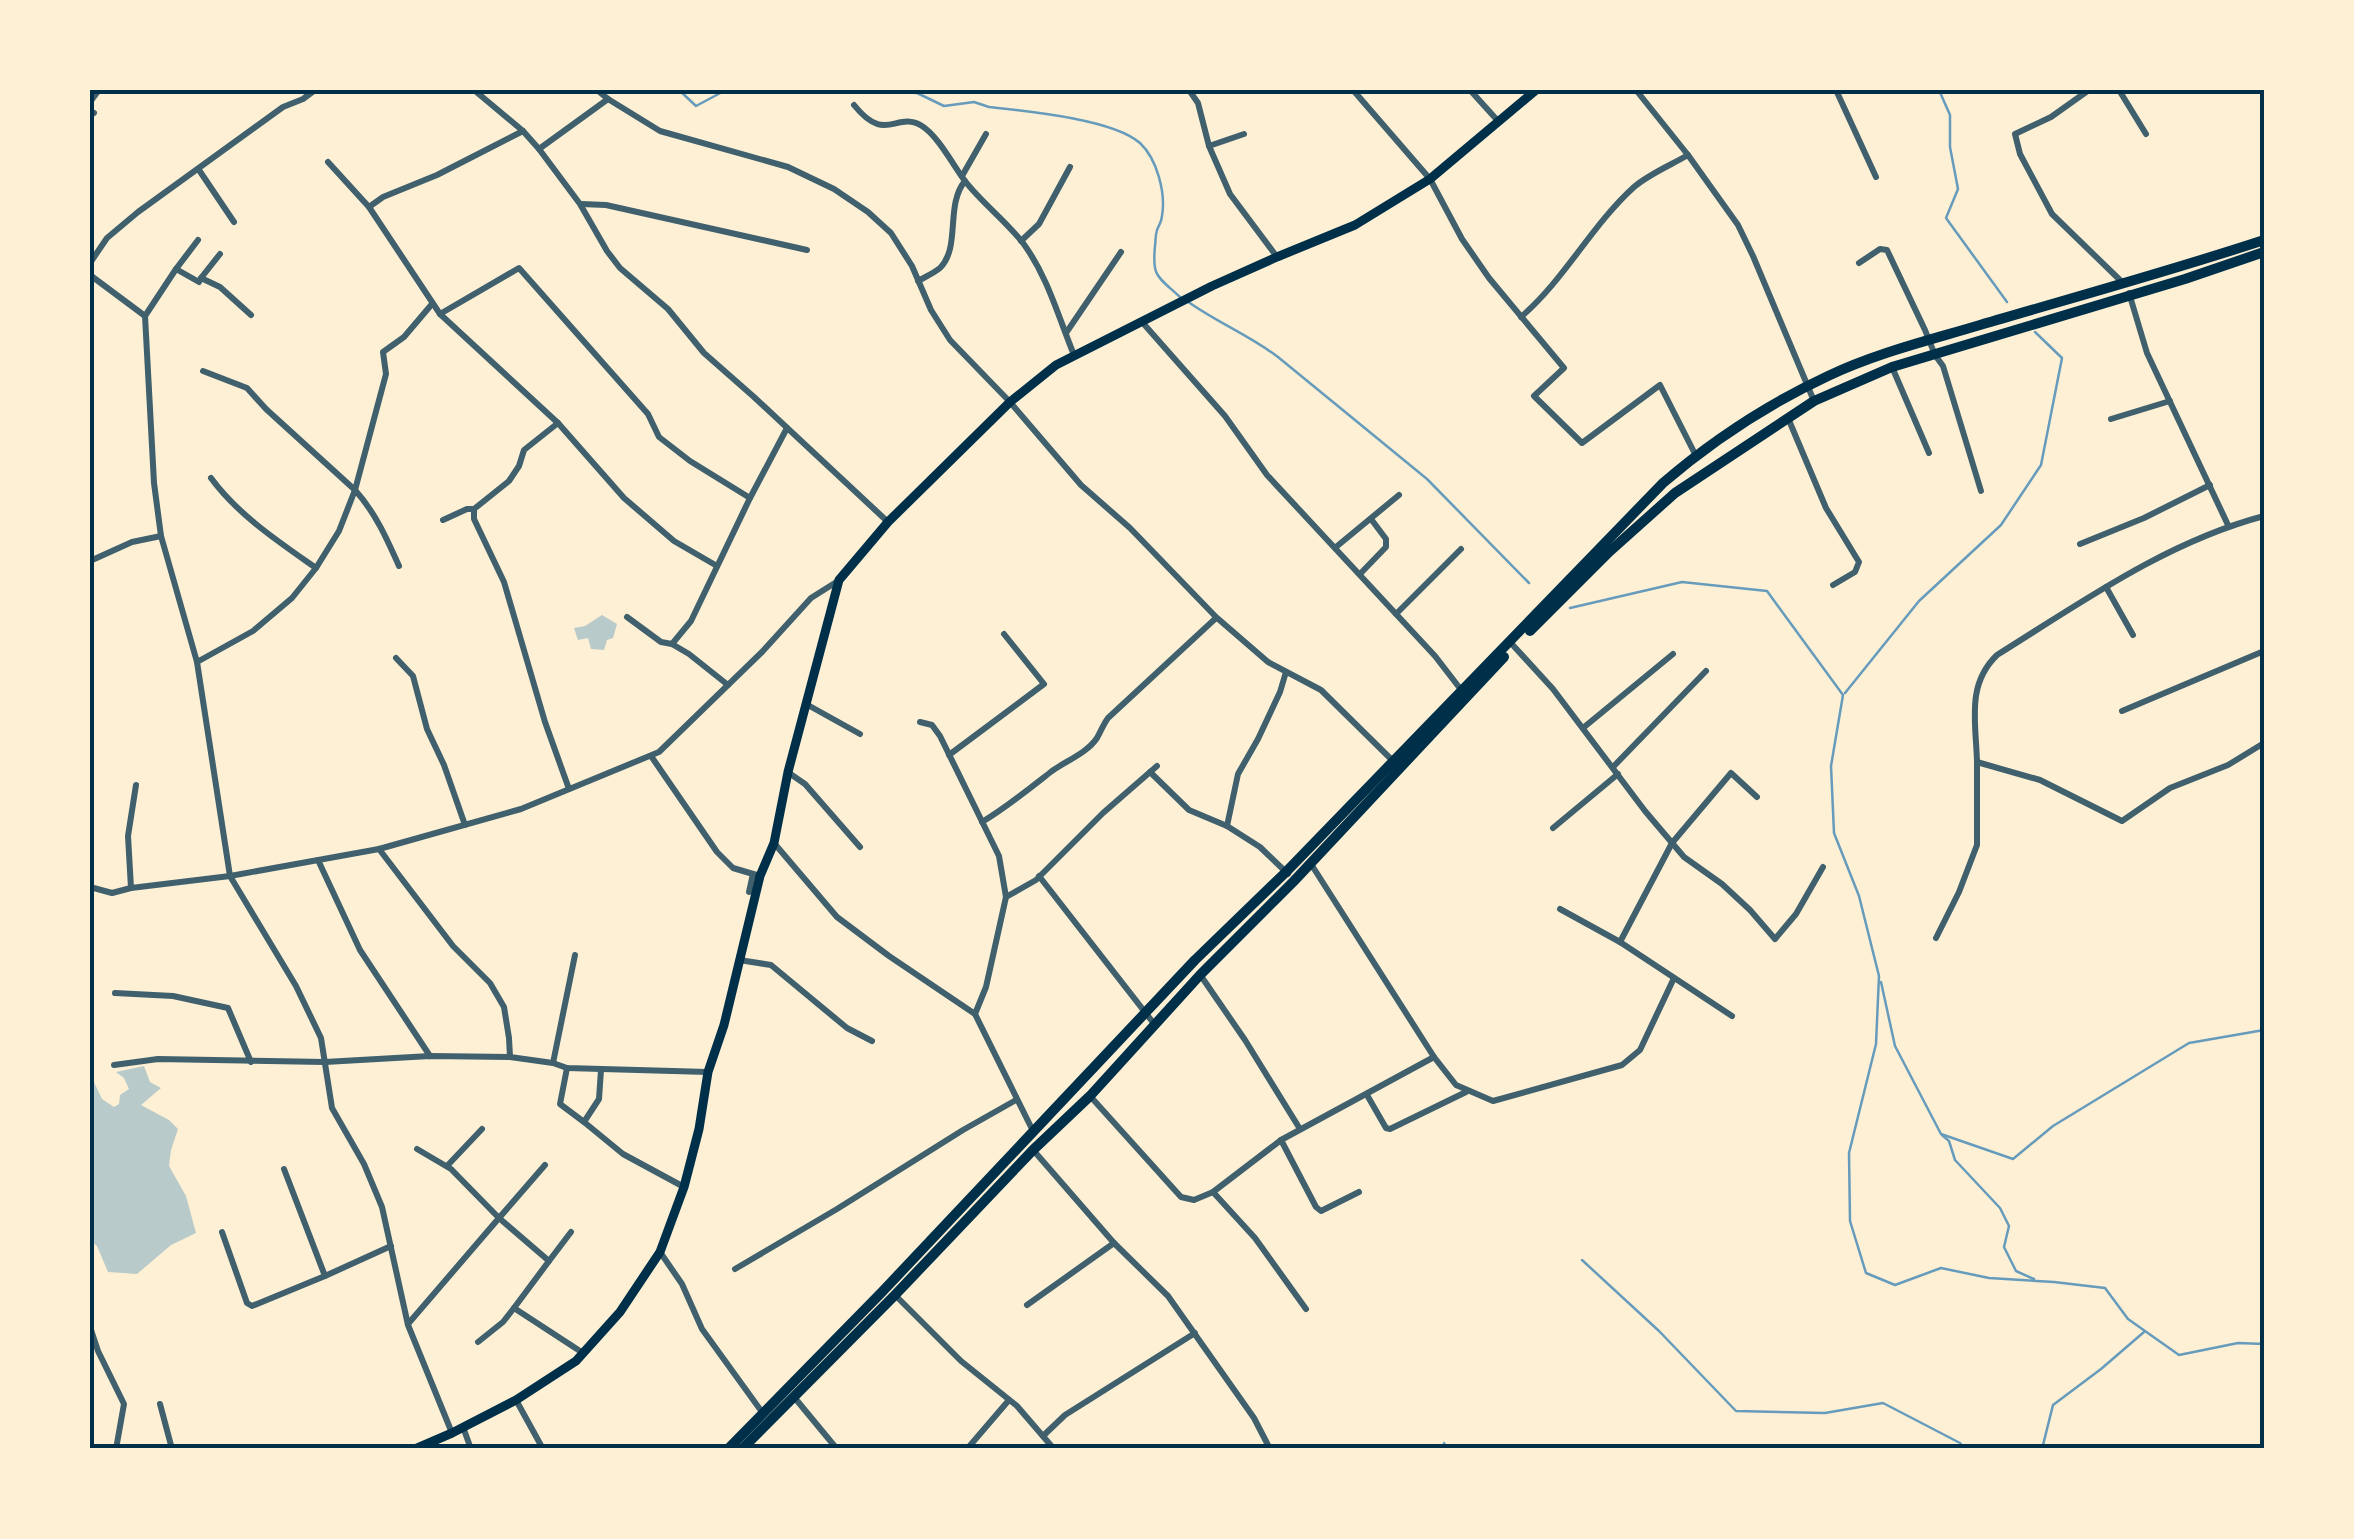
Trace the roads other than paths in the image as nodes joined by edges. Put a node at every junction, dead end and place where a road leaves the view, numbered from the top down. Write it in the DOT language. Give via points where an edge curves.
graph roads {
  1 [pos="99,90"];
  2 [pos="315,90"];
  3 [pos="474,90"];
  4 [pos="597,90"];
  5 [pos="1189,90"];
  6 [pos="1352,90"];
  7 [pos="1470,90"];
  8 [pos="1536,90"];
  9 [pos="1636,90"];
  10 [pos="1836,90"];
  11 [pos="2089,90"];
  12 [pos="2118,90"];
  13 [pos="608,99"];
  14 [pos="90,102"];
  15 [pos="854,105"];
  16 [pos="1498,121"];
  17 [pos="523,131"];
  18 [pos="986,134"];
  19 [pos="1244,134"];
  20 [pos="2146,134"];
  21 [pos="1209,146"];
  22 [pos="540,150"];
  23 [pos="1688,155"];
  24 [pos="328,162"];
  25 [pos="1070,166"];
  26 [pos="199,170"];
  27 [pos="963,178"];
  28 [pos="1876,178"];
  29 [pos="1430,180"];
  30 [pos="580,204"];
  31 [pos="369,207"];
  32 [pos="234,222"];
  33 [pos="198,240"];
  34 [pos="2264,240"];
  35 [pos="1021,241"];
  36 [pos="808,250"];
  37 [pos="1121,252"];
  38 [pos="2264,252"];
  39 [pos="220,254"];
  40 [pos="1277,256"];
  41 [pos="90,263"];
  42 [pos="1859,263"];
  43 [pos="176,269"];
  44 [pos="90,275"];
  45 [pos="202,278"];
  46 [pos="918,281"];
  47 [pos="2122,282"];
  48 [pos="2130,295"];
  49 [pos="432,304"];
  50 [pos="440,314"];
  51 [pos="251,315"];
  52 [pos="145,316"];
  53 [pos="1521,317"];
  54 [pos="1142,322"];
  55 [pos="1066,334"];
  56 [pos="1929,341"];
  57 [pos="1074,355"];
  58 [pos="1934,355"];
  59 [pos="1892,367"];
  60 [pos="204,371"];
  61 [pos="1808,386"];
  62 [pos="1814,401"];
  63 [pos="1010,402"];
  64 [pos="2170,402"];
  65 [pos="1787,417"];
  66 [pos="2111,419"];
  67 [pos="558,423"];
  68 [pos="787,428"];
  69 [pos="1929,453"];
  70 [pos="1695,454"];
  71 [pos="211,478"];
  72 [pos="2210,486"];
  73 [pos="355,490"];
  74 [pos="1981,490"];
  75 [pos="1399,496"];
  76 [pos="750,498"];
  77 [pos="474,509"];
  78 [pos="2264,516"];
  79 [pos="1371,519"];
  80 [pos="442,520"];
  81 [pos="888,522"];
  82 [pos="2228,526"];
  83 [pos="162,536"];
  84 [pos="2080,544"];
  85 [pos="1336,547"];
  86 [pos="1461,550"];
  87 [pos="90,561"];
  88 [pos="399,566"];
  89 [pos="717,566"];
  90 [pos="316,568"];
  91 [pos="1360,574"];
  92 [pos="839,580"];
  93 [pos="1833,585"];
  94 [pos="2106,588"];
  95 [pos="1396,614"];
  96 [pos="627,617"];
  97 [pos="1216,618"];
  98 [pos="1004,634"];
  99 [pos="2134,635"];
  100 [pos="672,644"];
  101 [pos="1512,645"];
  102 [pos="2264,651"];
  103 [pos="1673,654"];
  104 [pos="396,658"];
  105 [pos="197,662"];
  106 [pos="1706,671"];
  107 [pos="1286,672"];
  108 [pos="728,685"];
  109 [pos="1462,690"];
  110 [pos="806,704"];
  111 [pos="2122,711"];
  112 [pos="920,722"];
  113 [pos="1583,728"];
  114 [pos="860,734"];
  115 [pos="2264,742"];
  116 [pos="949,755"];
  117 [pos="651,756"];
  118 [pos="1977,762"];
  119 [pos="1397,764"];
  120 [pos="1615,771"];
  121 [pos="788,772"];
  122 [pos="136,785"];
  123 [pos="569,790"];
  124 [pos="1757,798"];
  125 [pos="982,822"];
  126 [pos="466,825"];
  127 [pos="1227,826"];
  128 [pos="1553,828"];
  129 [pos="774,843"];
  130 [pos="1672,843"];
  131 [pos="860,847"];
  132 [pos="379,849"];
  133 [pos="318,860"];
  134 [pos="1310,863"];
  135 [pos="1822,867"];
  136 [pos="756,875"];
  137 [pos="230,876"];
  138 [pos="1040,876"];
  139 [pos="1290,876"];
  140 [pos="90,887"];
  141 [pos="131,888"];
  142 [pos="750,892"];
  143 [pos="1006,896"];
  144 [pos="1560,909"];
  145 [pos="1936,938"];
  146 [pos="1620,942"];
  147 [pos="575,955"];
  148 [pos="740,960"];
  149 [pos="1200,975"];
  150 [pos="1674,978"];
  151 [pos="115,993"];
  152 [pos="975,1014"];
  153 [pos="1144,1014"];
  154 [pos="1732,1016"];
  155 [pos="1155,1026"];
  156 [pos="872,1041"];
  157 [pos="430,1056"];
  158 [pos="510,1057"];
  159 [pos="1434,1057"];
  160 [pos="251,1062"];
  161 [pos="325,1062"];
  162 [pos="553,1063"];
  163 [pos="114,1065"];
  164 [pos="567,1068"];
  165 [pos="601,1070"];
  166 [pos="708,1072"];
  167 [pos="1467,1091"];
  168 [pos="1367,1095"];
  169 [pos="1090,1096"];
  170 [pos="1016,1100"];
  171 [pos="584,1122"];
  172 [pos="482,1129"];
  173 [pos="1300,1129"];
  174 [pos="1032,1130"];
  175 [pos="1281,1140"];
  176 [pos="417,1149"];
  177 [pos="1033,1150"];
  178 [pos="545,1165"];
  179 [pos="448,1166"];
  180 [pos="284,1169"];
  181 [pos="684,1188"];
  182 [pos="1213,1192"];
  183 [pos="1359,1192"];
  184 [pos="499,1218"];
  185 [pos="222,1232"];
  186 [pos="571,1232"];
  187 [pos="1114,1243"];
  188 [pos="391,1246"];
  189 [pos="660,1252"];
  190 [pos="550,1262"];
  191 [pos="735,1269"];
  192 [pos="325,1276"];
  193 [pos="895,1294"];
  194 [pos="1026,1304"];
  195 [pos="514,1308"];
  196 [pos="1306,1309"];
  197 [pos="408,1325"];
  198 [pos="90,1328"];
  199 [pos="1195,1333"];
  200 [pos="478,1342"];
  201 [pos="582,1353"];
  202 [pos="794,1396"];
  203 [pos="516,1400"];
  204 [pos="1009,1400"];
  205 [pos="160,1404"];
  206 [pos="762,1412"];
  207 [pos="464,1427"];
  208 [pos="452,1433"];
  209 [pos="1043,1436"];
  210 [pos="116,1449"];
  211 [pos="172,1449"];
  212 [pos="415,1449"];
  213 [pos="471,1449"];
  214 [pos="543,1449"];
  215 [pos="728,1449"];
  216 [pos="742,1449"];
  217 [pos="837,1449"];
  218 [pos="967,1449"];
  219 [pos="1054,1449"];
  220 [pos="1270,1449"];
  1 -- 14 [label="street"];
  2 -- 26 [label="street"];
  3 -- 17 [label="street"];
  4 -- 13 [label="street"];
  5 -- 21 [label="street"];
  6 -- 29 [label="street"];
  7 -- 16 [label="street"];
  8 -- 16 [label="main road"];
  9 -- 23 [label="street"];
  10 -- 28 [label="street"];
  11 -- 47 [label="street" via="2015,134 2052,214"];
  12 -- 20 [label="street"];
  13 -- 22 [label="street"];
  13 -- 46 [label="street" via="660,131 788,167 834,188 891,234"];
  15 -- 27 [label="street" via="879,126 911,122 927,130"];
  16 -- 29 [label="main road"];
  17 -- 22 [label="street"];
  17 -- 31 [label="street"];
  18 -- 27 [label="street"];
  19 -- 21 [label="street"];
  21 -- 40 [label="street" via="1230,194"];
  22 -- 30 [label="street"];
  23 -- 53 [label="street" via="1635,187"];
  23 -- 61 [label="street" via="1754,256"];
  24 -- 31 [label="street"];
  25 -- 35 [label="street"];
  26 -- 32 [label="street"];
  26 -- 41 [label="street" via="107,238"];
  27 -- 35 [label="street"];
  27 -- 46 [label="street" via="948,255"];
  29 -- 40 [label="main road" via="1355,225"];
  29 -- 53 [label="street" via="1462,239"];
  30 -- 36 [label="street"];
  30 -- 68 [label="street" via="620,268"];
  31 -- 49 [label="street"];
  33 -- 43 [label="street"];
  34 -- 47 [label="highway"];
  35 -- 55 [label="street" via="1052,292"];
  37 -- 55 [label="street"];
  38 -- 48 [label="highway"];
  39 -- 45 [label="street"];
  40 -- 54 [label="main road"];
  42 -- 56 [label="street" via="1887,250"];
  43 -- 45 [label="street"];
  43 -- 52 [label="street"];
  44 -- 52 [label="street"];
  45 -- 51 [label="street"];
  46 -- 63 [label="street" via="950,340"];
  47 -- 48 [label="street"];
  47 -- 56 [label="highway"];
  48 -- 58 [label="highway"];
  48 -- 64 [label="street"];
  49 -- 50 [label="street"];
  49 -- 73 [label="street" via="384,352 386,374"];
  50 -- 67 [label="street"];
  50 -- 76 [label="street" via="519,268 648,414 659,437"];
  52 -- 83 [label="street"];
  53 -- 70 [label="street" via="1564,368 1534,396 1582,443 1660,385"];
  54 -- 57 [label="main road"];
  54 -- 85 [label="street"];
  55 -- 57 [label="street"];
  56 -- 58 [label="street"];
  56 -- 61 [label="highway"];
  57 -- 63 [label="main road"];
  58 -- 59 [label="highway"];
  58 -- 74 [label="street"];
  59 -- 62 [label="highway"];
  59 -- 69 [label="street"];
  60 -- 73 [label="street" via="248,388"];
  61 -- 62 [label="street"];
  61 -- 70 [label="highway"];
  62 -- 65 [label="highway"];
  63 -- 81 [label="main road"];
  63 -- 97 [label="street" via="1080,486"];
  64 -- 66 [label="street"];
  64 -- 72 [label="street"];
  65 -- 93 [label="street" via="1826,508 1859,562 1856,572"];
  65 -- 101 [label="highway" via="1675,493"];
  67 -- 77 [label="street" via="524,450 509,481"];
  67 -- 89 [label="street" via="624,498 674,541"];
  68 -- 76 [label="street"];
  68 -- 81 [label="street"];
  70 -- 101 [label="highway"];
  71 -- 90 [label="street" via="269,535"];
  72 -- 82 [label="street"];
  72 -- 84 [label="street"];
  73 -- 88 [label="street"];
  73 -- 90 [label="street"];
  75 -- 79 [label="street"];
  76 -- 89 [label="street"];
  77 -- 80 [label="street"];
  77 -- 123 [label="street" via="504,582"];
  78 -- 82 [label="street"];
  79 -- 85 [label="street"];
  79 -- 91 [label="street" via="1386,547"];
  81 -- 92 [label="main road"];
  82 -- 94 [label="street"];
  83 -- 87 [label="street"];
  83 -- 105 [label="street"];
  85 -- 91 [label="street"];
  86 -- 95 [label="street"];
  89 -- 100 [label="street"];
  90 -- 105 [label="street" via="253,631"];
  91 -- 95 [label="street"];
  92 -- 108 [label="street" via="811,598"];
  92 -- 110 [label="main road"];
  94 -- 99 [label="street"];
  94 -- 118 [label="street" via="1983,669 1976,689"];
  95 -- 109 [label="street"];
  96 -- 100 [label="street"];
  97 -- 107 [label="street"];
  97 -- 125 [label="street" via="1108,718 1096,740"];
  98 -- 116 [label="street" via="1044,684"];
  100 -- 108 [label="street"];
  101 -- 109 [label="highway"];
  101 -- 113 [label="street"];
  101 -- 119 [label="highway"];
  102 -- 111 [label="street"];
  103 -- 113 [label="street"];
  104 -- 126 [label="street" via="413,676"];
  105 -- 137 [label="street"];
  106 -- 120 [label="street"];
  107 -- 119 [label="street" via="1321,690"];
  107 -- 127 [label="street" via="1238,774"];
  108 -- 117 [label="street"];
  109 -- 119 [label="highway"];
  110 -- 114 [label="street"];
  110 -- 121 [label="main road"];
  112 -- 116 [label="street" via="932,726"];
  113 -- 120 [label="street"];
  115 -- 118 [label="street" via="2170,788 2122,821 2040,780"];
  116 -- 125 [label="street"];
  117 -- 123 [label="street"];
  117 -- 136 [label="street" via="717,852 733,868"];
  118 -- 145 [label="street" via="1977,846"];
  119 -- 134 [label="highway"];
  119 -- 139 [label="highway"];
  120 -- 128 [label="street"];
  120 -- 130 [label="street"];
  121 -- 129 [label="main road"];
  121 -- 131 [label="street"];
  122 -- 141 [label="street" via="128,836"];
  123 -- 126 [label="street"];
  124 -- 130 [label="street" via="1731,772"];
  125 -- 143 [label="street"];
  126 -- 132 [label="street"];
  127 -- 138 [label="street" via="1189,810 1153,769"];
  127 -- 139 [label="street"];
  129 -- 136 [label="main road"];
  129 -- 152 [label="street" via="837,917"];
  130 -- 135 [label="street" via="1775,939"];
  130 -- 146 [label="street"];
  132 -- 133 [label="street"];
  132 -- 158 [label="street" via="490,983 504,1006"];
  133 -- 137 [label="street"];
  133 -- 157 [label="street" via="360,950"];
  134 -- 139 [label="highway"];
  134 -- 159 [label="street"];
  136 -- 142 [label="street"];
  136 -- 148 [label="main road"];
  137 -- 141 [label="street"];
  137 -- 161 [label="street" via="296,986"];
  138 -- 143 [label="street"];
  138 -- 153 [label="street"];
  139 -- 149 [label="highway"];
  139 -- 153 [label="highway"];
  140 -- 141 [label="street" via="112,893"];
  143 -- 152 [label="street"];
  144 -- 146 [label="street"];
  146 -- 150 [label="street"];
  147 -- 162 [label="street"];
  148 -- 156 [label="street" via="770,964"];
  148 -- 166 [label="main road"];
  149 -- 155 [label="highway"];
  149 -- 173 [label="street"];
  150 -- 154 [label="street"];
  150 -- 167 [label="street" via="1640,1050 1622,1065 1494,1101"];
  151 -- 160 [label="street" via="228,1008"];
  152 -- 170 [label="street"];
  153 -- 155 [label="street"];
  153 -- 174 [label="highway"];
  155 -- 169 [label="highway"];
  157 -- 158 [label="street"];
  157 -- 161 [label="street"];
  158 -- 162 [label="street"];
  159 -- 167 [label="street"];
  159 -- 168 [label="street"];
  160 -- 161 [label="street"];
  160 -- 163 [label="street" via="158,1059"];
  161 -- 188 [label="street" via="332,1108 370,1178"];
  162 -- 164 [label="street"];
  164 -- 165 [label="street"];
  164 -- 171 [label="street" via="560,1104"];
  165 -- 166 [label="street"];
  165 -- 171 [label="street" via="599,1099"];
  166 -- 181 [label="main road"];
  167 -- 168 [label="street" via="1390,1129"];
  168 -- 173 [label="street"];
  169 -- 177 [label="highway"];
  169 -- 182 [label="street" via="1182,1197"];
  170 -- 174 [label="street"];
  170 -- 191 [label="street"];
  171 -- 181 [label="street" via="623,1154"];
  172 -- 179 [label="street"];
  173 -- 175 [label="street"];
  174 -- 206 [label="highway"];
  175 -- 182 [label="street"];
  175 -- 183 [label="street" via="1321,1212"];
  176 -- 179 [label="street"];
  177 -- 187 [label="street"];
  177 -- 193 [label="highway"];
  178 -- 184 [label="street"];
  179 -- 184 [label="street"];
  180 -- 192 [label="street"];
  181 -- 189 [label="main road"];
  182 -- 196 [label="street"];
  184 -- 190 [label="street"];
  184 -- 197 [label="street"];
  185 -- 192 [label="street" via="252,1306"];
  186 -- 190 [label="street"];
  187 -- 194 [label="street"];
  187 -- 199 [label="street"];
  188 -- 192 [label="street"];
  188 -- 197 [label="street"];
  189 -- 201 [label="main road" via="620,1312"];
  189 -- 206 [label="street" via="702,1329"];
  190 -- 195 [label="street"];
  193 -- 202 [label="highway"];
  193 -- 204 [label="street"];
  195 -- 200 [label="street"];
  195 -- 201 [label="street"];
  197 -- 208 [label="street"];
  198 -- 210 [label="street" via="124,1404"];
  199 -- 209 [label="street" via="1065,1415"];
  199 -- 220 [label="street"];
  201 -- 203 [label="main road"];
  202 -- 216 [label="highway"];
  202 -- 217 [label="street"];
  203 -- 207 [label="main road"];
  203 -- 214 [label="street"];
  204 -- 209 [label="street"];
  204 -- 218 [label="street"];
  205 -- 211 [label="street"];
  206 -- 215 [label="highway"];
  207 -- 208 [label="main road"];
  207 -- 213 [label="street"];
  208 -- 212 [label="main road"];
  209 -- 219 [label="street"];
}
